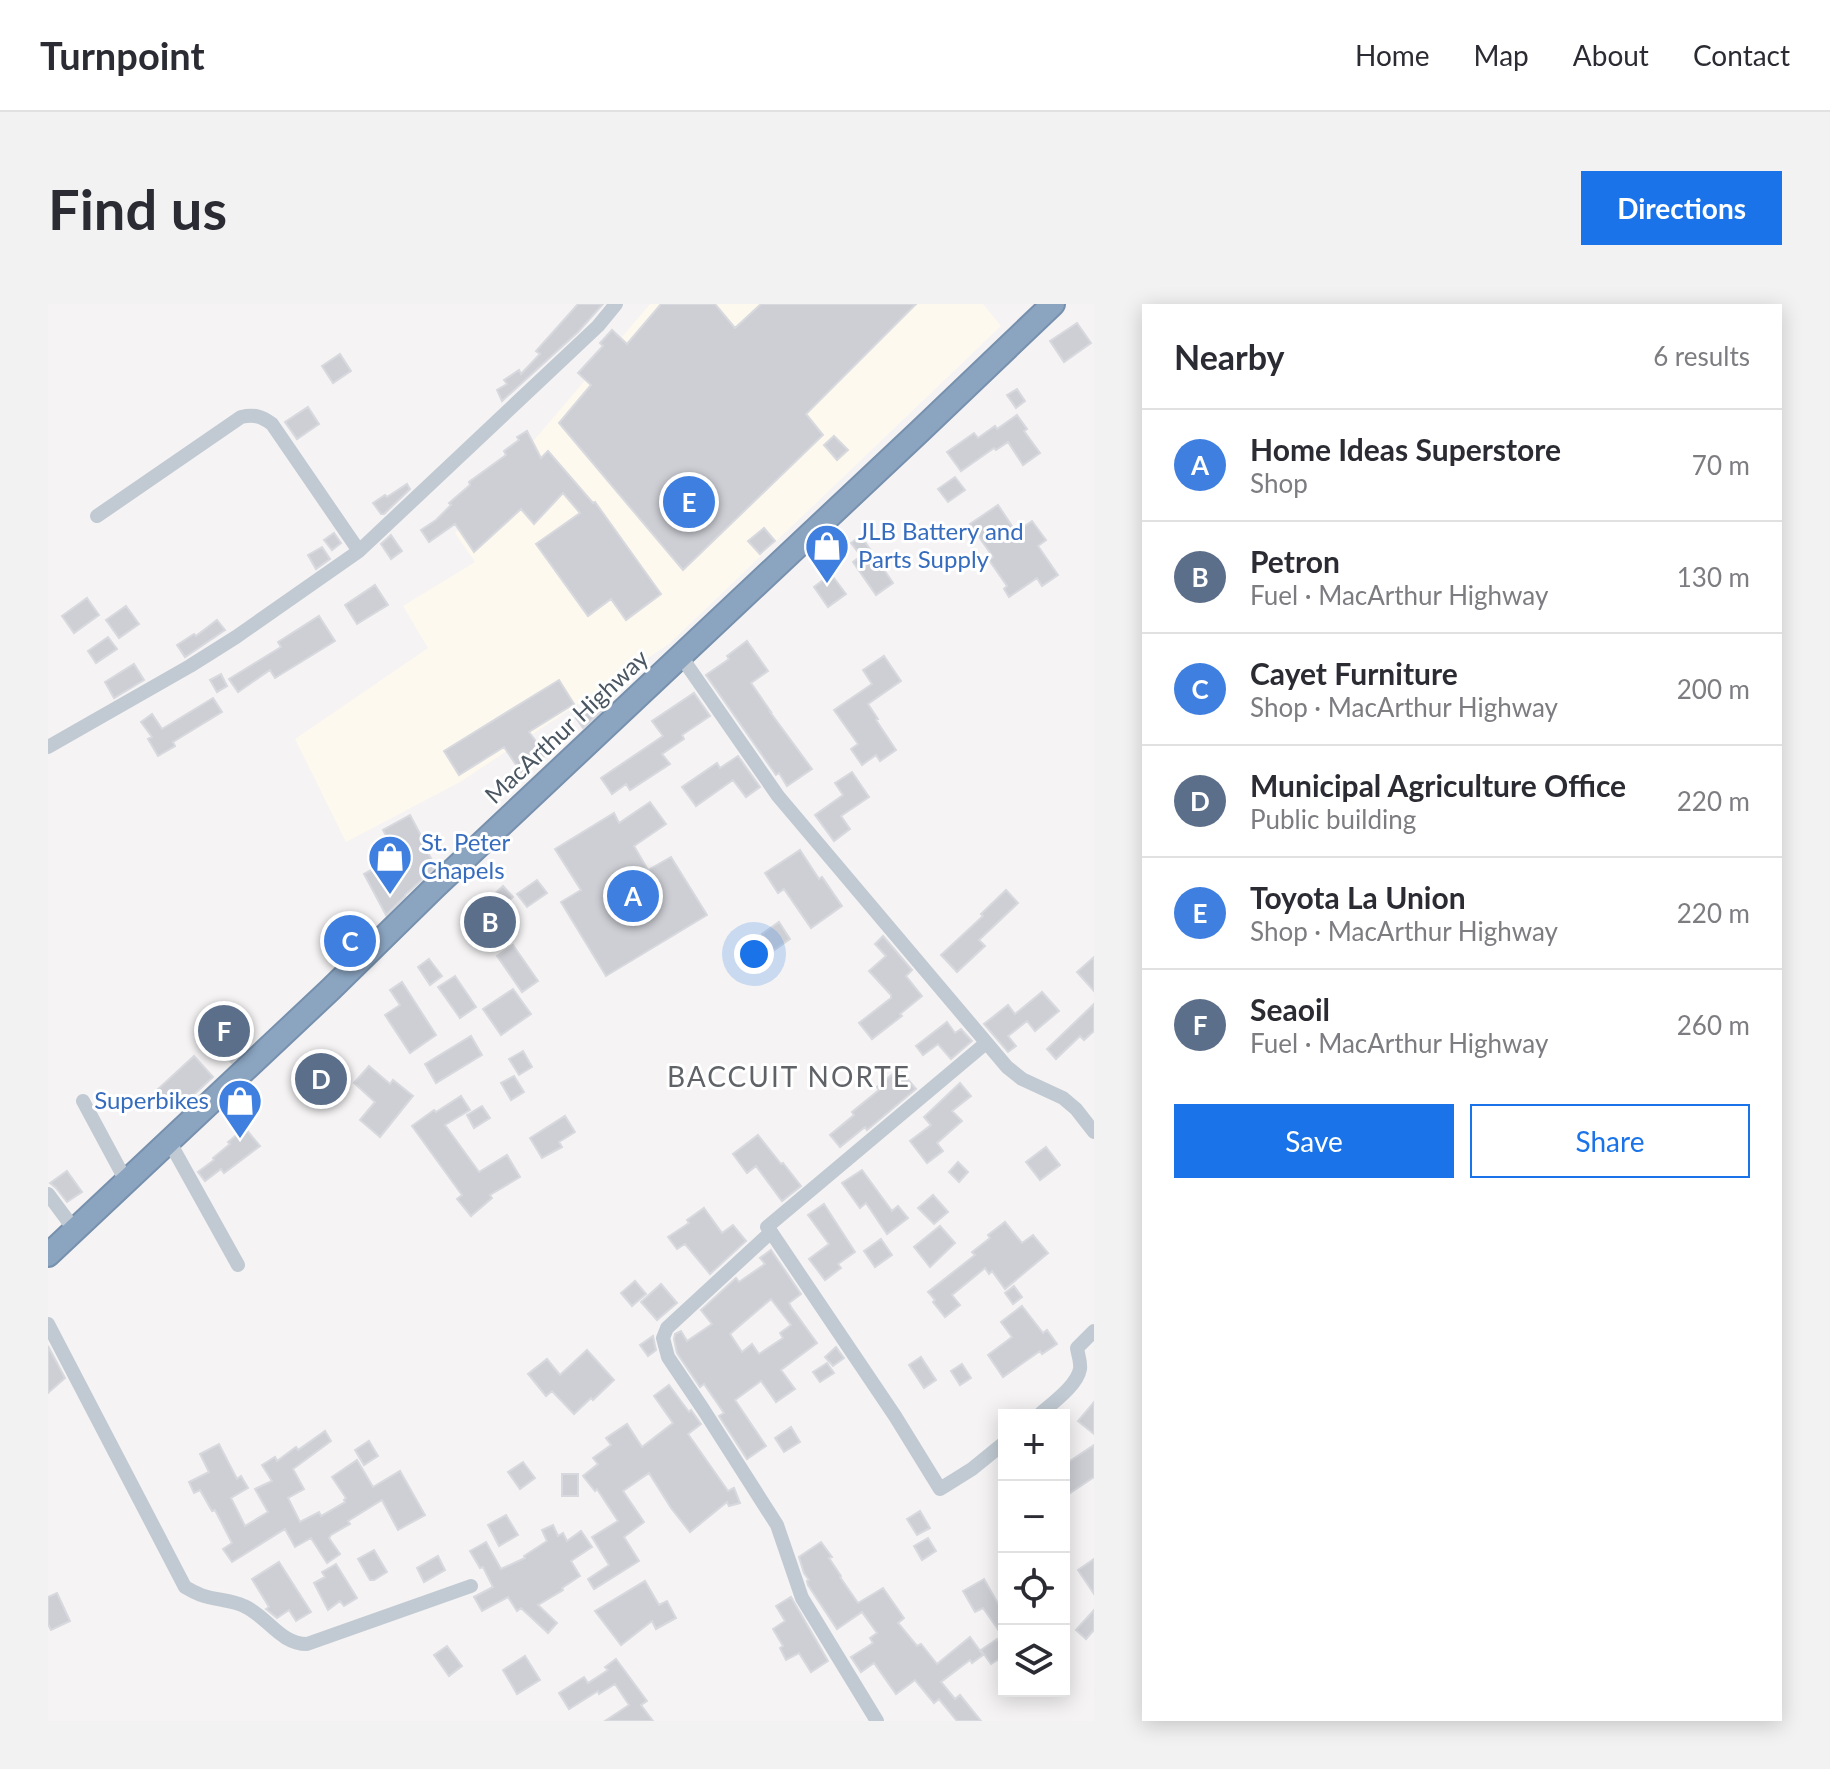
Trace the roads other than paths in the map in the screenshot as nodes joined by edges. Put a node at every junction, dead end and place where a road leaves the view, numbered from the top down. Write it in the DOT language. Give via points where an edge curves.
graph roads {
  1 [pos="616,304"];
  2 [pos="1053,304"];
  3 [pos="97,516"];
  4 [pos="359,551"];
  5 [pos="680,655"];
  6 [pos="48,747"];
  7 [pos="986,1043"];
  8 [pos="83,1101"];
  9 [pos="1094,1132"];
  10 [pos="169,1141"];
  11 [pos="126,1181"];
  12 [pos="48,1194"];
  13 [pos="74,1229"];
  14 [pos="771,1232"];
  15 [pos="48,1255"];
  16 [pos="238,1265"];
  17 [pos="48,1324"];
  18 [pos="1094,1331"];
  19 [pos="1046,1409"];
  20 [pos="998,1448"];
  21 [pos="471,1586"];
  22 [pos="877,1721"];
  1 -- 4 [label="street"];
  2 -- 5 [label="highway, MacArthur Highway"];
  3 -- 4 [label="street" via="241,417 261,416 272,424"];
  4 -- 6 [label="street" via="201,659"];
  5 -- 7 [label="street" via="778,796"];
  5 -- 10 [label="highway, MacArthur Highway"];
  7 -- 9 [label="street" via="1022,1079 1063,1098"];
  7 -- 14 [label="street" via="767,1227"];
  8 -- 11 [label="street"];
  10 -- 11 [label="highway, MacArthur Highway"];
  10 -- 16 [label="street"];
  11 -- 13 [label="highway, MacArthur Highway"];
  12 -- 13 [label="street"];
  13 -- 15 [label="highway, MacArthur Highway"];
  14 -- 20 [label="street" via="940,1489"];
  14 -- 22 [label="street" via="667,1328 664,1348 777,1525 802,1598"];
  17 -- 21 [label="street" via="185,1587 243,1605 276,1632 307,1644"];
  18 -- 19 [label="street" via="1077,1348 1077,1376"];
}
